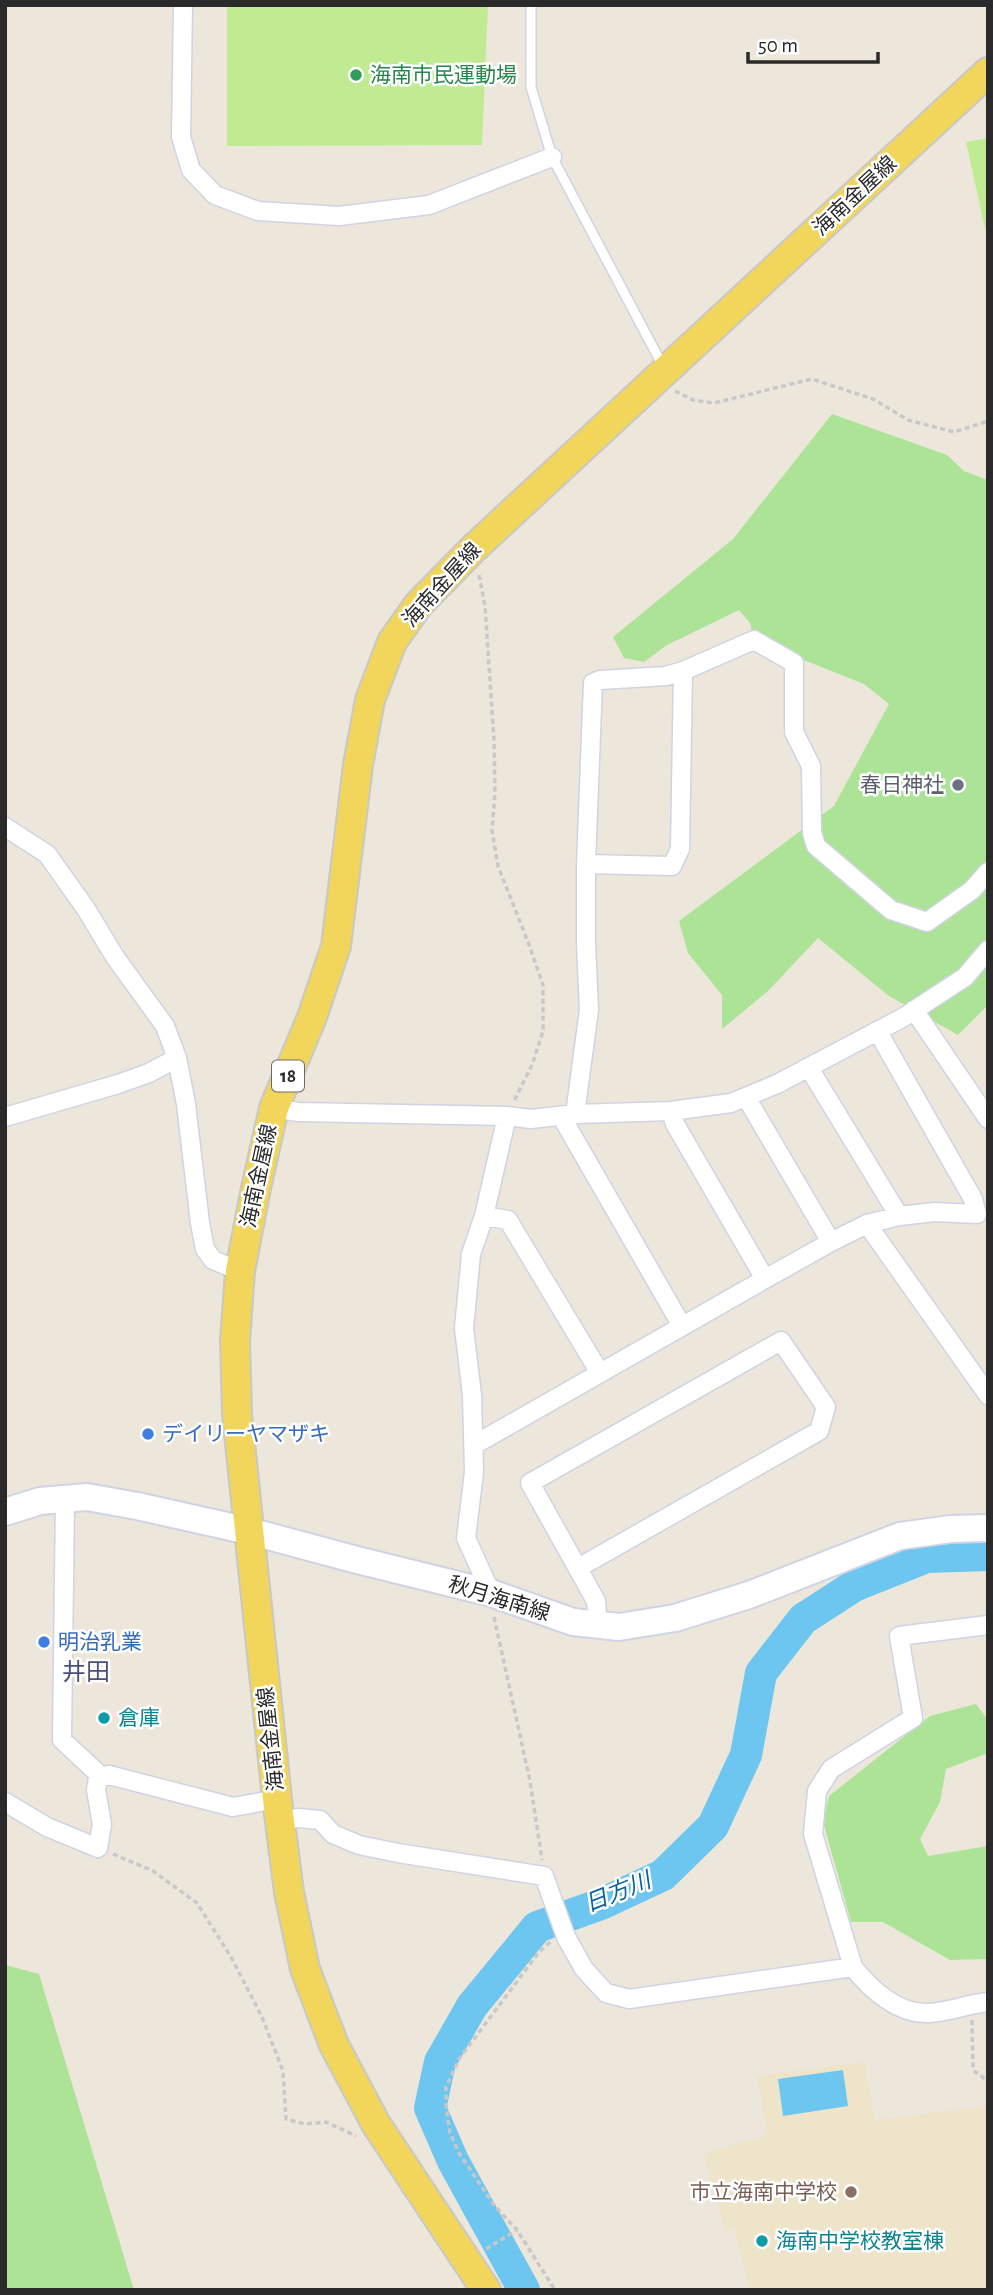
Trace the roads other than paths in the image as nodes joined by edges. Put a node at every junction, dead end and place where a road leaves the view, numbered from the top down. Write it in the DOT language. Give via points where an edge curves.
graph roads {
  1 [pos="183,5"];
  2 [pos="531,5"];
  3 [pos="988,72"];
  4 [pos="552,157"];
  5 [pos="666,371"];
  6 [pos="683,671"];
  7 [pos="5,827"];
  8 [pos="586,864"];
  9 [pos="988,872"];
  10 [pos="988,950"];
  11 [pos="914,1010"];
  12 [pos="878,1032"];
  13 [pos="177,1058"];
  14 [pos="809,1068"];
  15 [pos="746,1097"];
  16 [pos="274,1108"];
  17 [pos="671,1111"];
  18 [pos="568,1115"];
  19 [pos="507,1116"];
  20 [pos="5,1117"];
  21 [pos="988,1118"];
  22 [pos="484,1216"];
  23 [pos="899,1216"];
  24 [pos="867,1224"];
  25 [pos="831,1242"];
  26 [pos="240,1270"];
  27 [pos="765,1279"];
  28 [pos="681,1326"];
  29 [pos="600,1373"];
  30 [pos="988,1395"];
  31 [pos="474,1445"];
  32 [pos="65,1499"];
  33 [pos="5,1511"];
  34 [pos="988,1528"];
  35 [pos="249,1531"];
  36 [pos="578,1568"];
  37 [pos="491,1593"];
  38 [pos="598,1625"];
  39 [pos="988,1625"];
  40 [pos="102,1777"];
  41 [pos="5,1802"];
  42 [pos="279,1809"];
  43 [pos="853,1967"];
  44 [pos="980,2003"];
  45 [pos="486,2290"];
  1 -- 4 [label="street" via="181,137 191,170 215,195 258,211 339,216 429,205"];
  2 -- 4 [label="lane" via="531,87"];
  3 -- 5 [label="main road, 海南金屋線 / 18"];
  4 -- 5 [label="lane"];
  5 -- 16 [label="main road, 海南金屋線 / 18" via="474,548 418,605 392,642 370,701 358,765 336,946"];
  6 -- 8 [label="street" via="666,677 593,683"];
  6 -- 8 [label="street" via="680,849 672,866"];
  6 -- 9 [label="street" via="754,640 794,663 794,732 811,766 816,846 891,909 927,922 972,890"];
  7 -- 13 [label="street" via="47,854 165,1026"];
  8 -- 18 [label="street" via="589,1010"];
  10 -- 11 [label="street" via="965,977"];
  11 -- 12 [label="street"];
  11 -- 21 [label="street"];
  12 -- 14 [label="street"];
  12 -- 23 [label="street" via="974,1199 977,1214"];
  13 -- 20 [label="street" via="118,1084"];
  13 -- 26 [label="street" via="205,1249 214,1260"];
  14 -- 15 [label="street"];
  14 -- 23 [label="street"];
  15 -- 17 [label="street"];
  15 -- 25 [label="street"];
  16 -- 19 [label="street"];
  16 -- 26 [label="main road, 海南金屋線 / 18"];
  17 -- 18 [label="street"];
  17 -- 27 [label="street"];
  18 -- 19 [label="street"];
  18 -- 28 [label="street"];
  19 -- 22 [label="street"];
  22 -- 29 [label="street" via="508,1220"];
  22 -- 31 [label="street" via="471,1254 464,1328"];
  23 -- 24 [label="street"];
  24 -- 25 [label="street"];
  24 -- 30 [label="street"];
  25 -- 27 [label="street"];
  26 -- 35 [label="main road, 海南金屋線 / 18" via="235,1341 237,1414"];
  27 -- 28 [label="street"];
  28 -- 29 [label="street"];
  29 -- 31 [label="street"];
  31 -- 37 [label="street" via="466,1538"];
  32 -- 33 [label="main road, 秋月海南線"];
  32 -- 35 [label="main road, 秋月海南線" via="88,1497"];
  32 -- 40 [label="street" via="62,1740"];
  34 -- 38 [label="main road, 秋月海南線" via="900,1536 749,1595 675,1618 619,1627"];
  35 -- 37 [label="main road, 秋月海南線"];
  35 -- 42 [label="main road, 海南金屋線 / 18"];
  36 -- 36 [label="street" via="530,1483 781,1341 826,1407 819,1431"];
  36 -- 38 [label="street" via="596,1601"];
  37 -- 38 [label="main road, 秋月海南線" via="573,1622"];
  39 -- 43 [label="street" via="899,1636 913,1717 831,1769 817,1791 813,1833"];
  40 -- 41 [label="street" via="96,1790 102,1824 98,1848 47,1827"];
  40 -- 42 [label="street" via="233,1807"];
  42 -- 43 [label="street" via="299,1818 320,1820 333,1834 359,1845 544,1875 584,1969 606,1993 629,1999"];
  42 -- 45 [label="main road, 海南金屋線 / 18" via="305,1969 334,2045 376,2124"];
  43 -- 44 [label="street" via="866,1984 906,2012 930,2013"];
}
